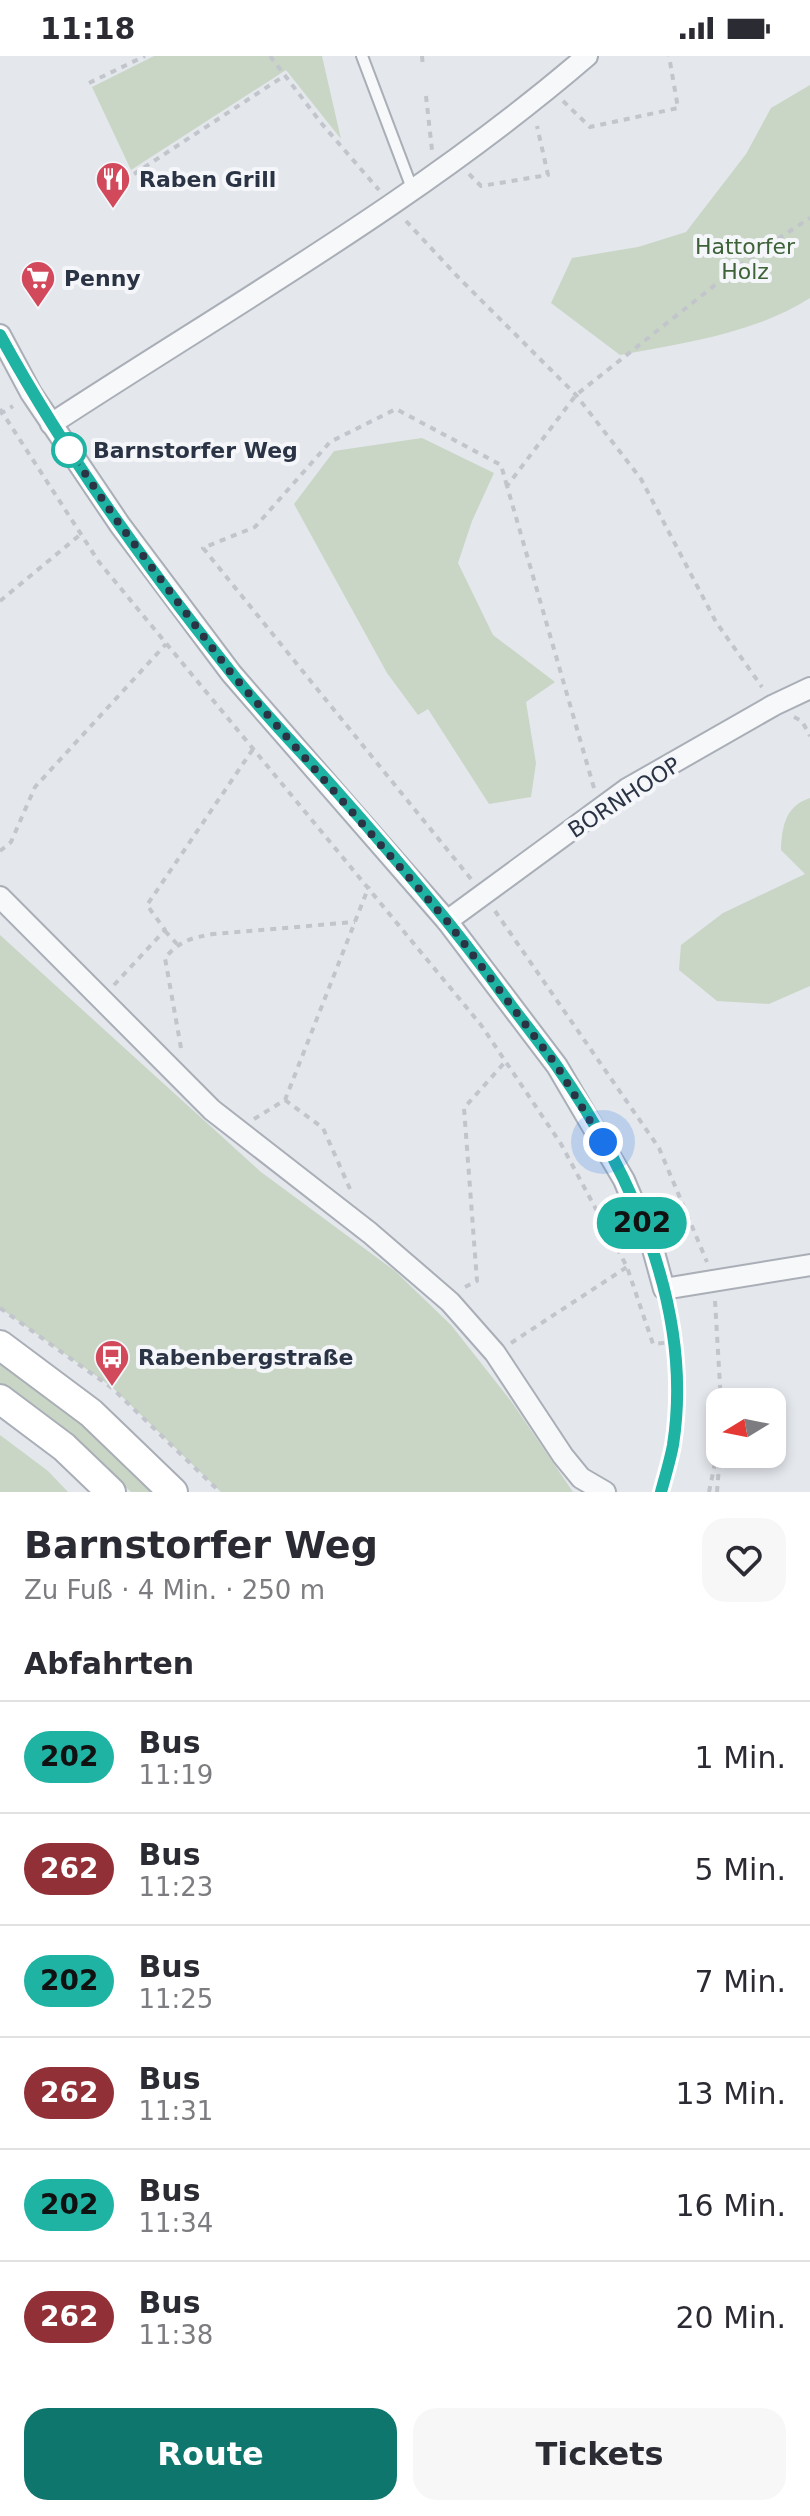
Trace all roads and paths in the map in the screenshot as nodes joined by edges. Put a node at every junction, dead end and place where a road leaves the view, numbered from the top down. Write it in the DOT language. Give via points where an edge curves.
graph roads {
  1 [pos="145,56"];
  2 [pos="270,56"];
  3 [pos="362,56"];
  4 [pos="422,56"];
  5 [pos="587,56"];
  6 [pos="669,56"];
  7 [pos="423,67"];
  8 [pos="284,76"];
  9 [pos="89,83"];
  10 [pos="550,88"];
  11 [pos="426,96"];
  12 [pos="531,103"];
  13 [pos="455,162"];
  14 [pos="134,174"];
  15 [pos="434,176"];
  16 [pos="413,191"];
  17 [pos="392,205"];
  18 [pos="810,218"];
  19 [pos="0,335"];
  20 [pos="576,395"];
  21 [pos="0,409"];
  22 [pos="51,424"];
  23 [pos="507,486"];
  24 [pos="81,534"];
  25 [pos="0,601"];
  26 [pos="166,644"];
  27 [pos="810,688"];
  28 [pos="774,705"];
  29 [pos="253,749"];
  30 [pos="600,809"];
  31 [pos="0,851"];
  32 [pos="369,886"];
  33 [pos="484,894"];
  34 [pos="0,897"];
  35 [pos="447,921"];
  36 [pos="355,922"];
  37 [pos="165,930"];
  38 [pos="177,944"];
  39 [pos="101,999"];
  40 [pos="506,1061"];
  41 [pos="188,1086"];
  42 [pos="285,1100"];
  43 [pos="237,1129"];
  44 [pos="352,1194"];
  45 [pos="810,1265"];
  46 [pos="627,1267"];
  47 [pos="714,1281"];
  48 [pos="445,1298"];
  49 [pos="673,1342"];
  50 [pos="0,1345"];
  51 [pos="495,1353"];
  52 [pos="720,1388"];
  53 [pos="0,1399"];
  54 [pos="714,1468"];
  55 [pos="719,1468"];
  56 [pos="111,1492"];
  57 [pos="173,1492"];
  58 [pos="605,1492"];
  59 [pos="709,1492"];
  60 [pos="717,1492"];
  1 -- 9 [label="path"];
  2 -- 8 [label="path"];
  3 -- 16 [label="lane"];
  4 -- 7 [label="path"];
  5 -- 10 [label="street"];
  6 -- 10 [label="path" via="678,108 590,127"];
  8 -- 14 [label="path"];
  8 -- 17 [label="path"];
  10 -- 12 [label="street"];
  11 -- 15 [label="path"];
  12 -- 13 [label="street"];
  12 -- 13 [label="path" via="548,175 481,186"];
  13 -- 15 [label="street"];
  15 -- 16 [label="street"];
  16 -- 17 [label="street"];
  17 -- 20 [label="path"];
  17 -- 22 [label="street"];
  18 -- 20 [label="path" via="753,255"];
  19 -- 22 [label="street"];
  20 -- 23 [label="path"];
  20 -- 28 [label="path" via="641,479 716,622"];
  21 -- 24 [label="path"];
  22 -- 35 [label="street" via="231,673"];
  23 -- 30 [label="path"];
  23 -- 33 [label="path" via="501,465 396,409 330,442 255,527 203,548"];
  24 -- 25 [label="path"];
  24 -- 26 [label="path"];
  26 -- 29 [label="path"];
  26 -- 31 [label="path" via="35,787 11,842"];
  27 -- 28 [label="street, BORNHOOP"];
  28 -- 30 [label="street, BORNHOOP"];
  29 -- 32 [label="path"];
  29 -- 37 [label="path" via="147,905"];
  30 -- 33 [label="street, BORNHOOP"];
  32 -- 36 [label="path"];
  32 -- 40 [label="path"];
  33 -- 35 [label="street, BORNHOOP"];
  33 -- 47 [label="path" via="659,1148"];
  34 -- 39 [label="street"];
  35 -- 47 [label="street" via="557,1066 592,1123 624,1180 664,1289"];
  36 -- 38 [label="path" via="213,934"];
  36 -- 42 [label="path"];
  37 -- 38 [label="path"];
  37 -- 39 [label="path"];
  38 -- 41 [label="path" via="165,958"];
  39 -- 41 [label="street"];
  40 -- 46 [label="path" via="561,1144"];
  40 -- 48 [label="path" via="464,1108 477,1281"];
  41 -- 43 [label="street"];
  42 -- 43 [label="path"];
  42 -- 44 [label="path" via="323,1128"];
  43 -- 48 [label="street"];
  45 -- 47 [label="street"];
  46 -- 49 [label="path" via="653,1344"];
  46 -- 51 [label="path"];
  47 -- 52 [label="path"];
  48 -- 51 [label="street"];
  50 -- 57 [label="main road" via="91,1413"];
  51 -- 58 [label="street" via="563,1456 581,1478"];
  53 -- 56 [label="main road" via="64,1447"];
  54 -- 59 [label="path"];
  55 -- 60 [label="path"];
}
